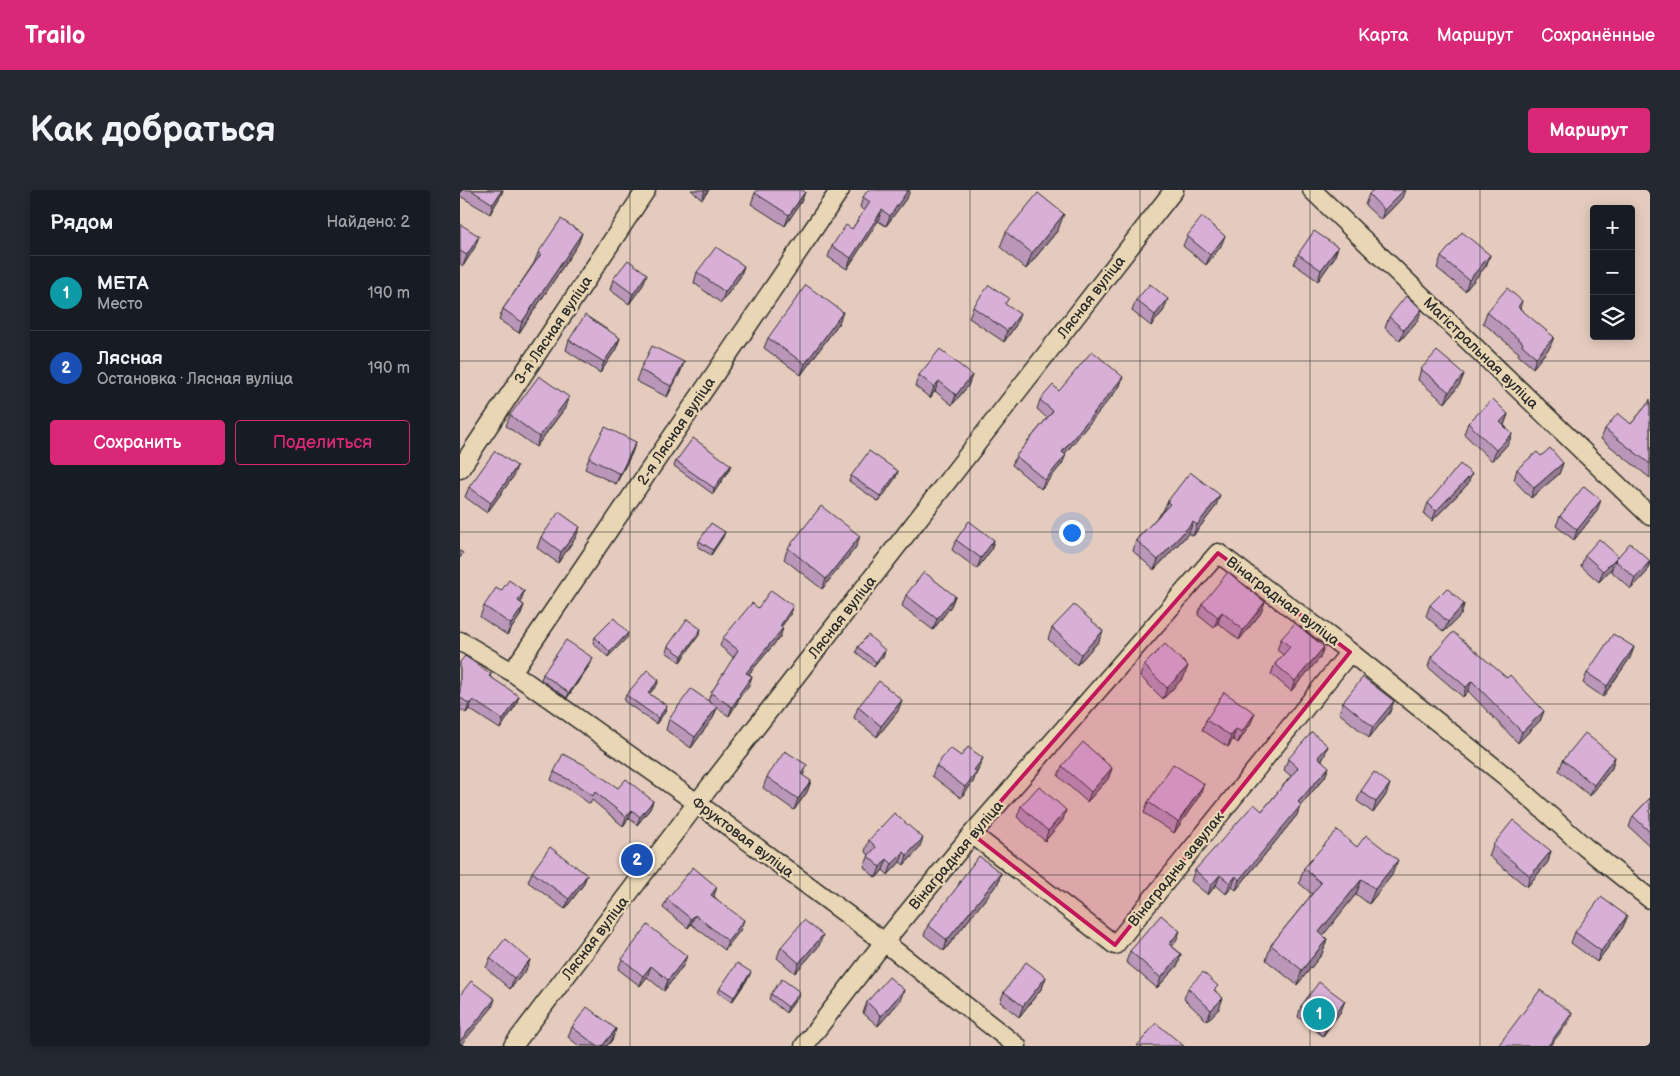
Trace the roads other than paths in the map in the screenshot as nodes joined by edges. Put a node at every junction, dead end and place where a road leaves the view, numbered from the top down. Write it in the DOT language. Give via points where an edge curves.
graph roads {
  1 [pos="646,190"];
  2 [pos="840,190"];
  3 [pos="1174,190"];
  4 [pos="1312,190"];
  5 [pos="460,469"];
  6 [pos="1650,516"];
  7 [pos="460,641"];
  8 [pos="1350,652"];
  9 [pos="512,672"];
  10 [pos="697,803"];
  11 [pos="972,834"];
  12 [pos="1650,899"];
  13 [pos="884,942"];
  14 [pos="513,1046"];
  15 [pos="804,1046"];
  16 [pos="1017,1046"];
  1 -- 5 [label="street, 3-я Лясная вуліца"];
  2 -- 9 [label="street, 2-я Лясная вуліца"];
  3 -- 10 [label="street, Лясная вуліца"];
  4 -- 6 [label="street, Магістральная вуліца"];
  7 -- 9 [label="street, Фруктовая вуліца"];
  8 -- 11 [label="street, Вінаградная вуліца" via="1218,553"];
  8 -- 11 [label="street, Вінаградны завулак" via="1115,945"];
  8 -- 12 [label="street, Вінаградная вуліца" via="1505,776"];
  9 -- 10 [label="street, Фруктовая вуліца"];
  10 -- 13 [label="street, Фруктовая вуліца"];
  10 -- 14 [label="street, Лясная вуліца"];
  11 -- 13 [label="street, Вінаградная вуліца"];
  13 -- 15 [label="street, Вінаградная вуліца"];
  13 -- 16 [label="street, Фруктовая вуліца"];
}
